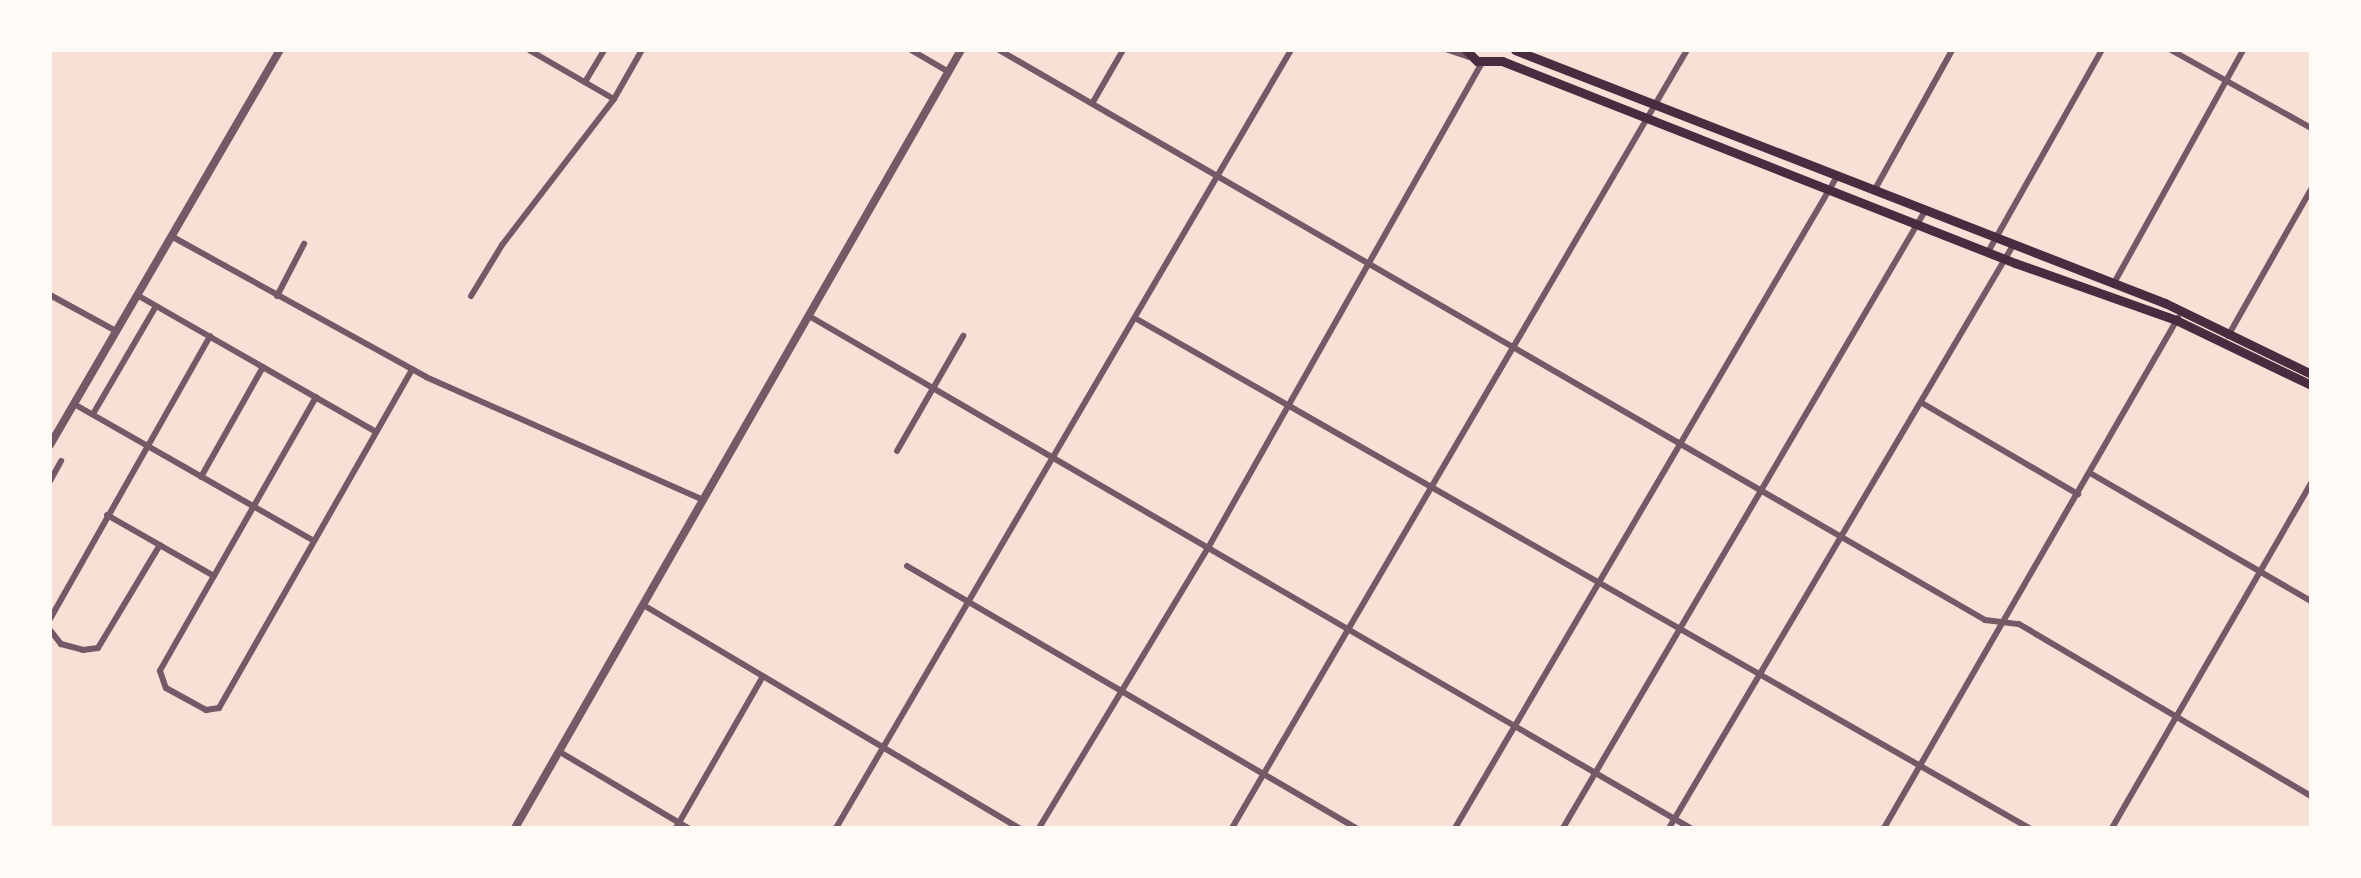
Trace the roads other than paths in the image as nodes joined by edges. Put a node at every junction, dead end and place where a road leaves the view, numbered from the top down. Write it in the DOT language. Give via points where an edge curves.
graph roads {
  1 [pos="280,50"];
  2 [pos="529,50"];
  3 [pos="604,50"];
  4 [pos="642,50"];
  5 [pos="911,50"];
  6 [pos="961,50"];
  7 [pos="999,50"];
  8 [pos="1123,50"];
  9 [pos="1291,50"];
  10 [pos="1448,50"];
  11 [pos="1515,50"];
  12 [pos="1687,50"];
  13 [pos="2102,50"];
  14 [pos="2171,50"];
  15 [pos="2243,50"];
  16 [pos="1950,51"];
  17 [pos="1468,54"];
  18 [pos="1489,57"];
  19 [pos="949,72"];
  20 [pos="2226,80"];
  21 [pos="586,82"];
  22 [pos="614,99"];
  23 [pos="1093,102"];
  24 [pos="1650,112"];
  25 [pos="2311,128"];
  26 [pos="1220,176"];
  27 [pos="1836,178"];
  28 [pos="1830,189"];
  29 [pos="2311,189"];
  30 [pos="1873,192"];
  31 [pos="1925,212"];
  32 [pos="1919,224"];
  33 [pos="171,236"];
  34 [pos="1995,239"];
  35 [pos="304,244"];
  36 [pos="2012,247"];
  37 [pos="1988,252"];
  38 [pos="2004,258"];
  39 [pos="1371,264"];
  40 [pos="2114,283"];
  41 [pos="137,294"];
  42 [pos="50,295"];
  43 [pos="277,296"];
  44 [pos="470,296"];
  45 [pos="156,306"];
  46 [pos="2182,310"];
  47 [pos="809,316"];
  48 [pos="1135,318"];
  49 [pos="2176,320"];
  50 [pos="116,332"];
  51 [pos="210,336"];
  52 [pos="963,336"];
  53 [pos="2228,337"];
  54 [pos="1516,346"];
  55 [pos="264,367"];
  56 [pos="412,369"];
  57 [pos="2311,374"];
  58 [pos="2311,385"];
  59 [pos="933,388"];
  60 [pos="316,397"];
  61 [pos="1922,403"];
  62 [pos="74,404"];
  63 [pos="1289,406"];
  64 [pos="93,414"];
  65 [pos="376,432"];
  66 [pos="1681,442"];
  67 [pos="50,446"];
  68 [pos="148,446"];
  69 [pos="898,451"];
  70 [pos="1053,458"];
  71 [pos="61,461"];
  72 [pos="2090,474"];
  73 [pos="201,477"];
  74 [pos="50,481"];
  75 [pos="2311,483"];
  76 [pos="1431,488"];
  77 [pos="1762,490"];
  78 [pos="2078,494"];
  79 [pos="704,500"];
  80 [pos="253,507"];
  81 [pos="107,515"];
  82 [pos="1843,536"];
  83 [pos="314,542"];
  84 [pos="160,545"];
  85 [pos="1208,548"];
  86 [pos="906,566"];
  87 [pos="2260,573"];
  88 [pos="214,576"];
  89 [pos="1598,582"];
  90 [pos="966,600"];
  91 [pos="2311,601"];
  92 [pos="645,606"];
  93 [pos="50,618"];
  94 [pos="2004,622"];
  95 [pos="1680,629"];
  96 [pos="50,630"];
  97 [pos="1348,632"];
  98 [pos="1760,675"];
  99 [pos="762,678"];
  100 [pos="1119,690"];
  101 [pos="2177,718"];
  102 [pos="1514,726"];
  103 [pos="881,749"];
  104 [pos="560,752"];
  105 [pos="1920,766"];
  106 [pos="1596,773"];
  107 [pos="1263,774"];
  108 [pos="2311,796"];
  109 [pos="1674,819"];
  110 [pos="677,825"];
  111 [pos="515,828"];
  112 [pos="688,828"];
  113 [pos="836,828"];
  114 [pos="1018,828"];
  115 [pos="1039,828"];
  116 [pos="1232,828"];
  117 [pos="1356,828"];
  118 [pos="1454,828"];
  119 [pos="1563,828"];
  120 [pos="1669,828"];
  121 [pos="1690,828"];
  122 [pos="1884,828"];
  123 [pos="2029,828"];
  124 [pos="2112,828"];
  1 -- 33 [label="street"];
  2 -- 21 [label="street"];
  3 -- 21 [label="street"];
  4 -- 22 [label="street"];
  5 -- 19 [label="street"];
  6 -- 19 [label="street"];
  7 -- 23 [label="street"];
  8 -- 23 [label="street"];
  9 -- 26 [label="street"];
  10 -- 17 [label="street"];
  11 -- 24 [label="main road"];
  12 -- 24 [label="street"];
  13 -- 34 [label="street"];
  14 -- 20 [label="street"];
  15 -- 20 [label="street"];
  16 -- 30 [label="street"];
  17 -- 18 [label="main road"];
  18 -- 24 [label="main road"];
  18 -- 39 [label="street"];
  19 -- 47 [label="street"];
  20 -- 25 [label="street"];
  20 -- 40 [label="street"];
  21 -- 22 [label="street"];
  22 -- 44 [label="street"];
  23 -- 26 [label="street"];
  24 -- 27 [label="main road"];
  24 -- 28 [label="main road"];
  24 -- 54 [label="street"];
  26 -- 39 [label="street"];
  26 -- 48 [label="street"];
  27 -- 28 [label="street"];
  27 -- 30 [label="main road"];
  28 -- 32 [label="main road"];
  28 -- 66 [label="street"];
  29 -- 53 [label="street"];
  30 -- 31 [label="main road"];
  31 -- 32 [label="street"];
  31 -- 34 [label="main road"];
  32 -- 37 [label="main road"];
  32 -- 77 [label="street"];
  33 -- 41 [label="street"];
  33 -- 43 [label="street"];
  34 -- 36 [label="main road"];
  34 -- 37 [label="street"];
  35 -- 43 [label="street"];
  36 -- 38 [label="street"];
  36 -- 40 [label="main road"];
  37 -- 38 [label="main road"];
  38 -- 49 [label="main road"];
  38 -- 61 [label="street"];
  39 -- 54 [label="street"];
  39 -- 63 [label="street"];
  40 -- 46 [label="main road"];
  41 -- 45 [label="street"];
  41 -- 50 [label="street"];
  42 -- 50 [label="street"];
  43 -- 56 [label="street"];
  45 -- 51 [label="street"];
  45 -- 64 [label="street"];
  46 -- 49 [label="street"];
  46 -- 53 [label="main road"];
  47 -- 59 [label="street"];
  47 -- 79 [label="street"];
  48 -- 63 [label="street"];
  48 -- 70 [label="street"];
  49 -- 53 [label="main road"];
  49 -- 72 [label="street"];
  50 -- 62 [label="street"];
  51 -- 55 [label="street"];
  51 -- 68 [label="street"];
  52 -- 59 [label="street"];
  53 -- 57 [label="main road"];
  53 -- 58 [label="main road"];
  54 -- 66 [label="street"];
  54 -- 76 [label="street"];
  55 -- 60 [label="street"];
  55 -- 73 [label="street"];
  56 -- 65 [label="street"];
  56 -- 79 [label="street"];
  59 -- 69 [label="street"];
  59 -- 70 [label="street"];
  60 -- 65 [label="street"];
  60 -- 80 [label="street"];
  61 -- 78 [label="street"];
  61 -- 82 [label="street"];
  62 -- 64 [label="street"];
  62 -- 67 [label="street"];
  63 -- 76 [label="street"];
  63 -- 85 [label="street"];
  64 -- 68 [label="street"];
  65 -- 83 [label="street"];
  66 -- 77 [label="street"];
  66 -- 89 [label="street"];
  68 -- 73 [label="street"];
  68 -- 81 [label="street"];
  70 -- 85 [label="street"];
  70 -- 90 [label="street"];
  71 -- 74 [label="street"];
  72 -- 78 [label="street"];
  72 -- 87 [label="street"];
  73 -- 80 [label="street"];
  75 -- 87 [label="street"];
  76 -- 89 [label="street"];
  76 -- 97 [label="street"];
  77 -- 82 [label="street"];
  77 -- 95 [label="street"];
  78 -- 94 [label="street"];
  79 -- 92 [label="street"];
  80 -- 83 [label="street"];
  80 -- 88 [label="street"];
  81 -- 84 [label="street"];
  81 -- 93 [label="street"];
  82 -- 94 [label="street" via="1986,620"];
  82 -- 98 [label="street"];
  83 -- 88 [label="street" via="214,710 166,688 160,671"];
  84 -- 88 [label="street"];
  84 -- 96 [label="street" via="98,648 62,644"];
  85 -- 97 [label="street"];
  85 -- 100 [label="street"];
  86 -- 90 [label="street"];
  87 -- 91 [label="street"];
  87 -- 101 [label="street"];
  89 -- 95 [label="street"];
  89 -- 102 [label="street"];
  90 -- 100 [label="street"];
  90 -- 103 [label="street"];
  92 -- 99 [label="street"];
  92 -- 104 [label="street"];
  94 -- 101 [label="street" via="2019,624"];
  94 -- 105 [label="street"];
  95 -- 98 [label="street"];
  95 -- 106 [label="street"];
  97 -- 102 [label="street"];
  97 -- 107 [label="street"];
  98 -- 105 [label="street"];
  98 -- 109 [label="street"];
  99 -- 103 [label="street"];
  99 -- 110 [label="street"];
  100 -- 107 [label="street"];
  100 -- 115 [label="street"];
  101 -- 108 [label="street"];
  101 -- 124 [label="street"];
  102 -- 106 [label="street"];
  102 -- 118 [label="street"];
  103 -- 113 [label="street"];
  103 -- 114 [label="street"];
  104 -- 110 [label="street"];
  104 -- 111 [label="street"];
  105 -- 122 [label="street"];
  105 -- 123 [label="street"];
  106 -- 109 [label="street"];
  106 -- 119 [label="street"];
  107 -- 116 [label="street"];
  107 -- 117 [label="street"];
  109 -- 120 [label="street"];
  109 -- 121 [label="street"];
  110 -- 112 [label="street"];
}
